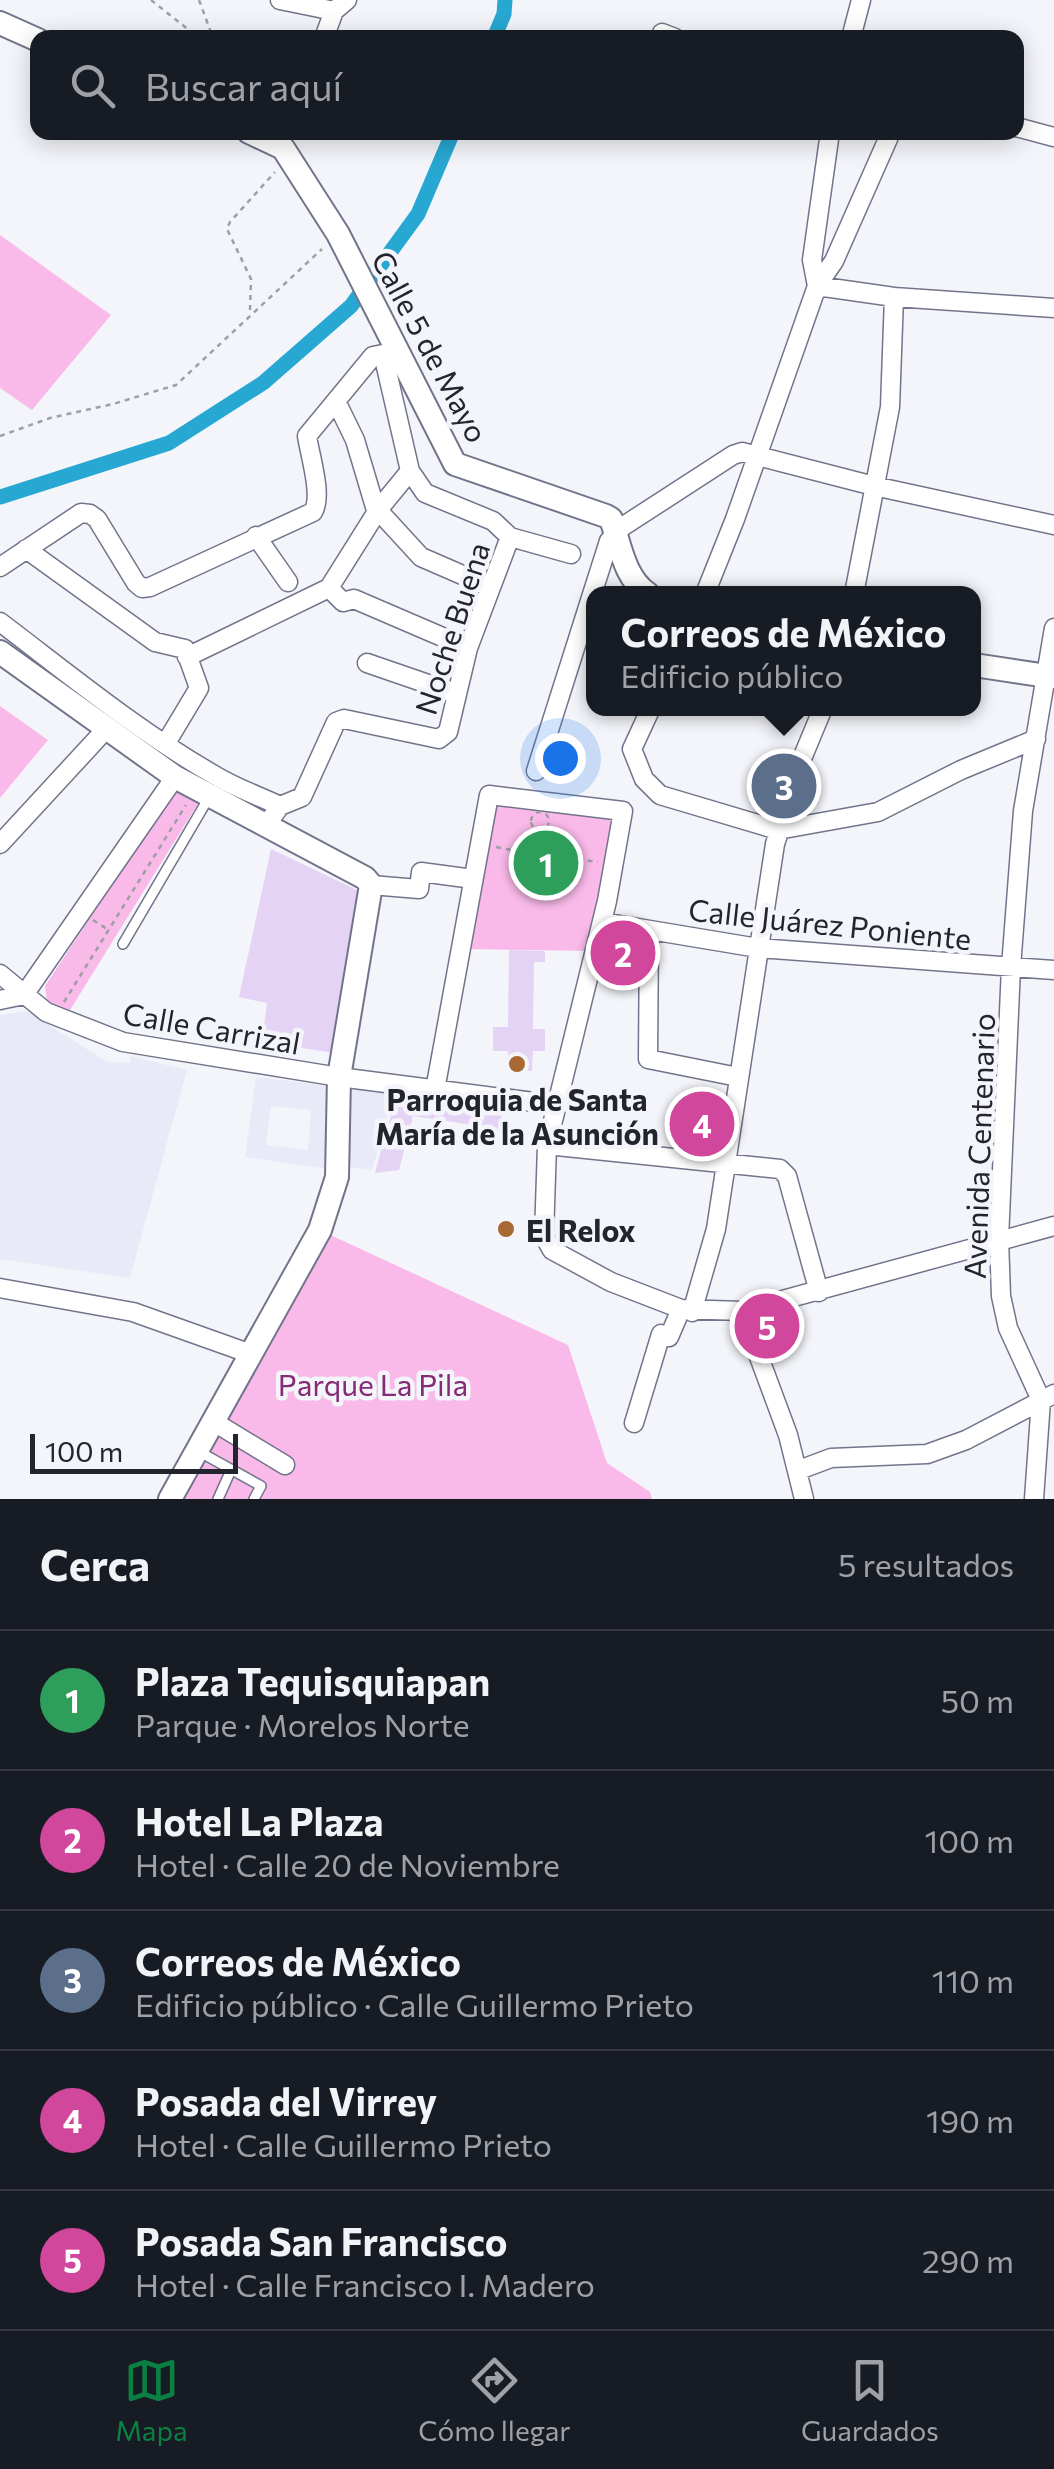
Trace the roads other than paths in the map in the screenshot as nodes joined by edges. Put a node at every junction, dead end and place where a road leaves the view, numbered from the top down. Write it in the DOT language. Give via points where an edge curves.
graph roads {
  1 [pos="280,0"];
  2 [pos="861,0"];
  3 [pos="340,6"];
  4 [pos="0,23"];
  5 [pos="328,30"];
  6 [pos="853,30"];
  7 [pos="30,36"];
  8 [pos="1024,129"];
  9 [pos="1054,137"];
  10 [pos="829,140"];
  11 [pos="887,140"];
  12 [pos="287,146"];
  13 [pos="817,286"];
  14 [pos="894,297"];
  15 [pos="1054,308"];
  16 [pos="336,401"];
  17 [pos="757,456"];
  18 [pos="410,471"];
  19 [pos="874,486"];
  20 [pos="378,510"];
  21 [pos="1054,525"];
  22 [pos="616,534"];
  23 [pos="256,536"];
  24 [pos="510,537"];
  25 [pos="26,550"];
  26 [pos="570,554"];
  27 [pos="0,567"];
  28 [pos="288,582"];
  29 [pos="593,586"];
  30 [pos="637,586"];
  31 [pos="708,586"];
  32 [pos="855,586"];
  33 [pos="329,588"];
  34 [pos="490,588"];
  35 [pos="586,609"];
  36 [pos="0,622"];
  37 [pos="1054,628"];
  38 [pos="468,648"];
  39 [pos="0,652"];
  40 [pos="186,653"];
  41 [pos="367,663"];
  42 [pos="981,666"];
  43 [pos="1051,676"];
  44 [pos="457,694"];
  45 [pos="647,716"];
  46 [pos="820,716"];
  47 [pos="107,728"];
  48 [pos="1036,739"];
  49 [pos="166,744"];
  50 [pos="536,772"];
  51 [pos="193,787"];
  52 [pos="280,806"];
  53 [pos="265,827"];
  54 [pos="778,830"];
  55 [pos="0,844"];
  56 [pos="473,879"];
  57 [pos="371,885"];
  58 [pos="602,922"];
  59 [pos="650,932"];
  60 [pos="123,944"];
  61 [pos="758,948"];
  62 [pos="1012,967"];
  63 [pos="1054,970"];
  64 [pos="0,974"];
  65 [pos="24,995"];
  66 [pos="0,1000"];
  67 [pos="339,1077"];
  68 [pos="738,1078"];
  69 [pos="434,1090"];
  70 [pos="556,1105"];
  71 [pos="547,1146"];
  72 [pos="726,1163"];
  73 [pos="1054,1226"];
  74 [pos="999,1239"];
  75 [pos="0,1288"];
  76 [pos="819,1292"];
  77 [pos="686,1310"];
  78 [pos="742,1311"];
  79 [pos="251,1354"];
  80 [pos="1048,1397"];
  81 [pos="214,1422"];
  82 [pos="634,1423"];
  83 [pos="198,1451"];
  84 [pos="285,1465"];
  85 [pos="231,1470"];
  86 [pos="799,1470"];
  87 [pos="170,1499"];
  88 [pos="218,1499"];
  89 [pos="254,1499"];
  90 [pos="804,1499"];
  91 [pos="1034,1499"];
  1 -- 3 [label="street"];
  2 -- 6 [label="street"];
  3 -- 5 [label="street"];
  4 -- 7 [label="street"];
  8 -- 9 [label="street"];
  10 -- 13 [label="street" via="812,260"];
  11 -- 13 [label="street"];
  12 -- 22 [label="street, Calle 5 de Mayo" via="455,464 606,516"];
  13 -- 14 [label="street"];
  13 -- 17 [label="street"];
  14 -- 15 [label="street"];
  14 -- 19 [label="street" via="890,407"];
  16 -- 18 [label="street" via="373,356 383,354"];
  16 -- 20 [label="street"];
  16 -- 23 [label="street" via="307,436 318,504"];
  17 -- 19 [label="street"];
  17 -- 22 [label="street" via="733,455"];
  17 -- 31 [label="street"];
  18 -- 20 [label="street"];
  18 -- 24 [label="street, Noche Buena" via="425,494 493,520"];
  19 -- 21 [label="street"];
  19 -- 32 [label="street"];
  20 -- 33 [label="street"];
  20 -- 34 [label="street" via="422,558"];
  22 -- 29 [label="street"];
  22 -- 30 [label="street"];
  23 -- 25 [label="street" via="142,588 90,514 80,513"];
  23 -- 28 [label="street"];
  24 -- 26 [label="street"];
  24 -- 34 [label="street, Noche Buena"];
  25 -- 27 [label="street"];
  25 -- 40 [label="street" via="155,642"];
  33 -- 38 [label="street" via="343,602 354,599"];
  33 -- 40 [label="street"];
  34 -- 38 [label="street, Noche Buena"];
  35 -- 50 [label="street"];
  36 -- 49 [label="street"];
  37 -- 43 [label="street, Avenida Centenario"];
  38 -- 44 [label="street, Noche Buena"];
  39 -- 47 [label="street"];
  40 -- 49 [label="street" via="199,688"];
  41 -- 44 [label="street"];
  42 -- 43 [label="street"];
  43 -- 48 [label="street, Avenida Centenario"];
  44 -- 52 [label="street, Noche Buena" via="448,732 439,740 336,722 302,797"];
  45 -- 54 [label="street" via="632,749 644,779 670,800"];
  46 -- 54 [label="street"];
  47 -- 51 [label="street"];
  47 -- 55 [label="street"];
  48 -- 54 [label="street" via="878,812"];
  48 -- 62 [label="street, Avenida Centenario" via="1023,810"];
  49 -- 52 [label="street"];
  51 -- 53 [label="street"];
  51 -- 60 [label="lane"];
  51 -- 65 [label="street"];
  52 -- 53 [label="street, Noche Buena"];
  53 -- 57 [label="street"];
  54 -- 61 [label="street"];
  56 -- 57 [label="street" via="421,872 419,890"];
  56 -- 58 [label="street" via="489,795 623,812"];
  56 -- 69 [label="street"];
  57 -- 67 [label="street"];
  58 -- 59 [label="street, Calle Juárez Poniente"];
  58 -- 70 [label="street"];
  59 -- 61 [label="street, Calle Juárez Poniente"];
  59 -- 68 [label="street" via="648,1058"];
  61 -- 62 [label="street, Calle Juárez Poniente"];
  61 -- 68 [label="street"];
  62 -- 63 [label="street, Calle Juárez Poniente"];
  62 -- 74 [label="street, Avenida Centenario"];
  64 -- 65 [label="street, Calle Carrizal"];
  65 -- 66 [label="street"];
  65 -- 67 [label="street, Calle Carrizal" via="55,1016 123,1042"];
  67 -- 69 [label="street, Calle Carrizal"];
  67 -- 79 [label="street" via="338,1177 320,1230"];
  68 -- 72 [label="street"];
  69 -- 70 [label="street, Calle Carrizal"];
  70 -- 71 [label="street"];
  71 -- 72 [label="street"];
  71 -- 77 [label="street" via="546,1244 611,1282"];
  72 -- 76 [label="street" via="784,1172"];
  72 -- 77 [label="street" via="716,1229"];
  73 -- 74 [label="street"];
  74 -- 76 [label="street"];
  74 -- 80 [label="street, Avenida Centenario" via="1008,1328"];
  75 -- 79 [label="street" via="133,1312"];
  76 -- 78 [label="street"];
  77 -- 78 [label="street"];
  77 -- 82 [label="street" via="670,1337 661,1334"];
  78 -- 86 [label="street"];
  79 -- 81 [label="street"];
  80 -- 86 [label="street" via="927,1454 831,1458"];
  80 -- 91 [label="street, Avenida Centenario"];
  81 -- 83 [label="street"];
  81 -- 84 [label="street"];
  83 -- 85 [label="lane"];
  83 -- 87 [label="street"];
  85 -- 88 [label="lane"];
  85 -- 89 [label="lane" via="261,1486"];
  86 -- 90 [label="street"];
}
